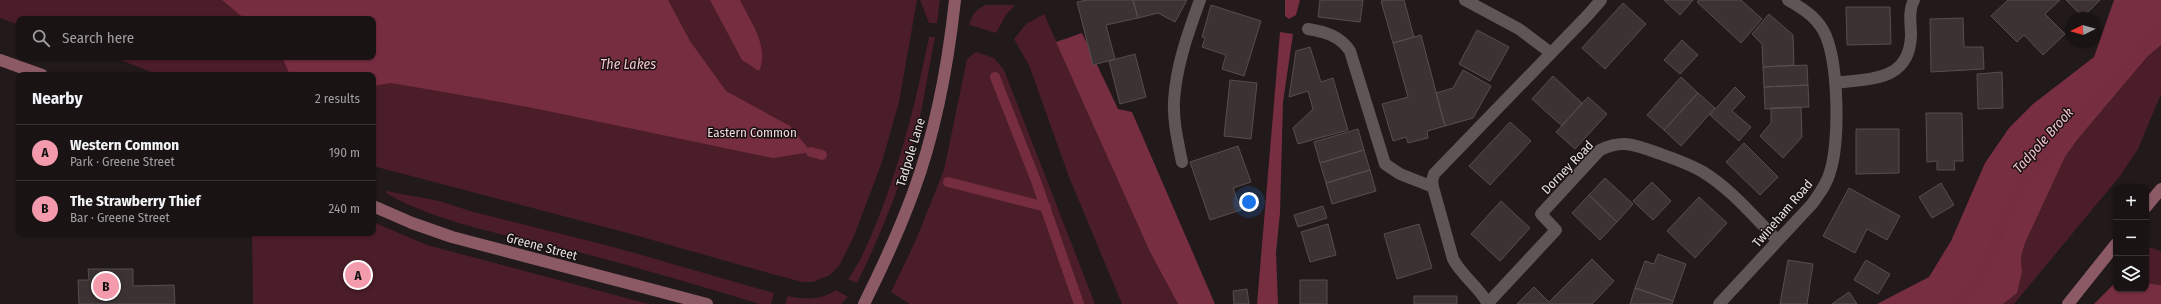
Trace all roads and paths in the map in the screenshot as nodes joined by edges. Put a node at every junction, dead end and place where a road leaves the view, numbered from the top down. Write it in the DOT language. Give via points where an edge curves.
graph roads {
  1 [pos="956,0"];
  2 [pos="1200,0"];
  3 [pos="1465,0"];
  4 [pos="1600,0"];
  5 [pos="1788,0"];
  6 [pos="1914,0"];
  7 [pos="1308,29"];
  8 [pos="1551,53"];
  9 [pos="0,60"];
  10 [pos="34,72"];
  11 [pos="1835,83"];
  12 [pos="1182,162"];
  13 [pos="1433,187"];
  14 [pos="2161,189"];
  15 [pos="2149,203"];
  16 [pos="376,207"];
  17 [pos="1777,240"];
  18 [pos="2113,248"];
  19 [pos="1488,303"];
  20 [pos="707,304"];
  21 [pos="864,304"];
  22 [pos="1719,304"];
  23 [pos="2068,304"];
  1 -- 21 [label="street, Tadpole Lane" via="945,74 924,160 896,234"];
  2 -- 12 [label="street" via="1182,50 1174,102 1175,128"];
  3 -- 8 [label="street" via="1519,29"];
  4 -- 8 [label="street"];
  5 -- 11 [label="street, Twineham Road" via="1809,13 1823,30 1829,47"];
  6 -- 11 [label="street" via="1910,10 1909,51 1901,67 1879,76"];
  7 -- 13 [label="street" via="1333,35 1345,44 1350,52 1386,164 1400,174"];
  8 -- 13 [label="street" via="1434,174"];
  9 -- 10 [label="street"];
  11 -- 17 [label="street, Twineham Road" via="1834,155 1830,172 1824,187 1812,204"];
  13 -- 19 [label="street, Dorney Road" via="1458,269"];
  14 -- 15 [label="street"];
  16 -- 20 [label="street, Greene Street" via="452,236"];
  17 -- 19 [label="street, Dorney Road" via="1740,202 1704,173 1644,148 1623,143 1612,144 1600,150 1541,214 1556,230"];
  17 -- 22 [label="street, Twineham Road"];
  18 -- 23 [label="street"];
}
